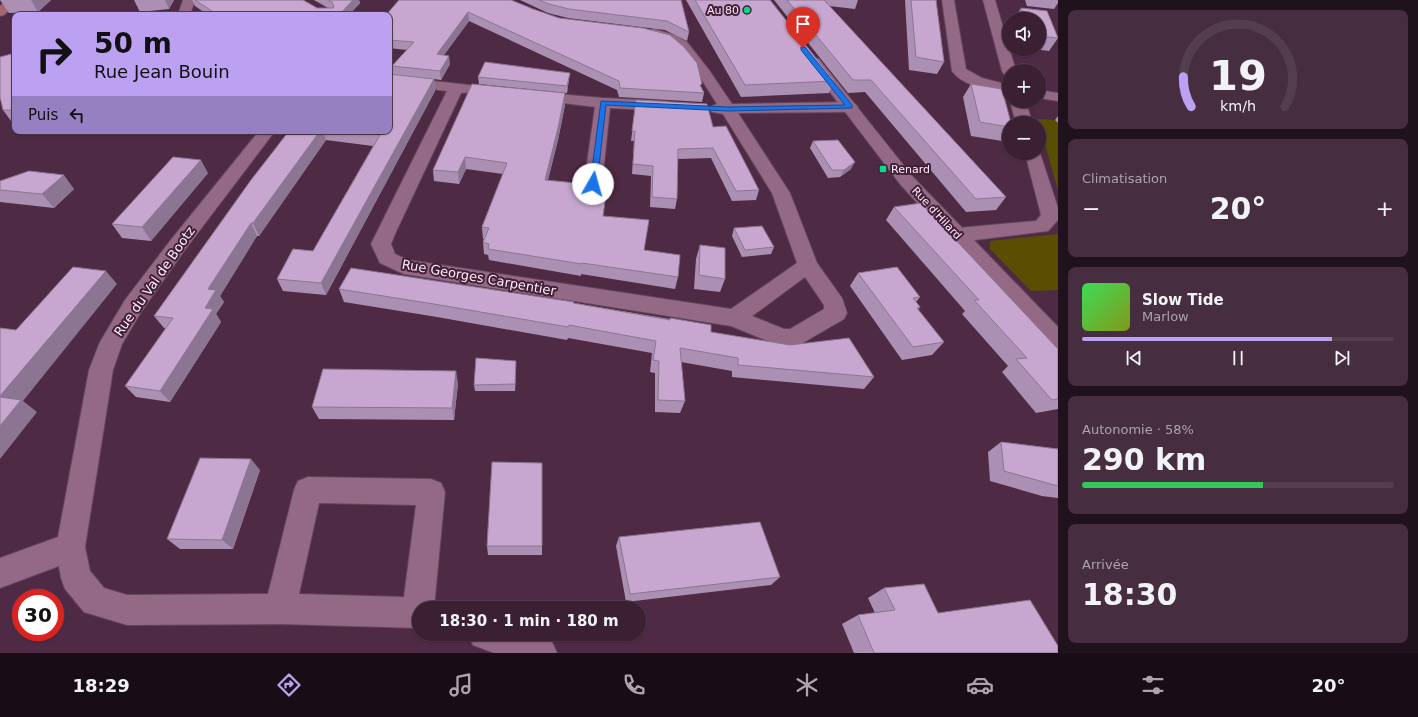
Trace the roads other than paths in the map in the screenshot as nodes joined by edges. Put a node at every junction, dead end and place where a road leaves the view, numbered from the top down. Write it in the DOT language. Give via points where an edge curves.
graph roads {
  1 [pos="14,0"];
  2 [pos="189,0"];
  3 [pos="948,0"];
  4 [pos="989,0"];
  5 [pos="0,12"];
  6 [pos="185,12"];
  7 [pos="643,31"];
  8 [pos="806,52"];
  9 [pos="1007,64"];
  10 [pos="392,80"];
  11 [pos="456,88"];
  12 [pos="1002,88"];
  13 [pos="480,90"];
  14 [pos="518,94"];
  15 [pos="1046,95"];
  16 [pos="1058,97"];
  17 [pos="603,103"];
  18 [pos="679,107"];
  19 [pos="850,107"];
  20 [pos="700,108"];
  21 [pos="728,109"];
  22 [pos="265,134"];
  23 [pos="1035,160"];
  24 [pos="593,184"];
  25 [pos="958,235"];
  26 [pos="808,265"];
  27 [pos="734,318"];
  28 [pos="1058,342"];
  29 [pos="71,547"];
  30 [pos="0,574"];
  31 [pos="419,601"];
  32 [pos="280,609"];
  33 [pos="412,612"];
  34 [pos="505,641"];
  35 [pos="541,653"];
  1 -- 5 [label="main road"];
  2 -- 6 [label="street"];
  3 -- 12 [label="street" via="959,71 979,83"];
  4 -- 9 [label="street"];
  7 -- 21 [label="street, Rue Georges Carpentier" via="660,34 682,45"];
  8 -- 19 [label="street, Rue d'Hilard"];
  10 -- 11 [label="street"];
  11 -- 13 [label="street"];
  11 -- 27 [label="street, Rue Georges Carpentier" via="385,234 381,244 387,258 404,266"];
  14 -- 17 [label="street"];
  15 -- 16 [label="street"];
  17 -- 18 [label="street"];
  17 -- 24 [label="street"];
  19 -- 21 [label="street"];
  19 -- 25 [label="street, Rue d'Hilard" via="906,180"];
  20 -- 21 [label="street"];
  21 -- 26 [label="street, Rue Georges Carpentier" via="781,193"];
  22 -- 29 [label="street, Rue du Val de Bootz" via="177,246 133,306 111,342 101,370"];
  23 -- 25 [label="street" via="1051,216 1041,227"];
  25 -- 28 [label="street, Rue d'Hilard"];
  26 -- 27 [label="street"];
  26 -- 27 [label="street, Rue Georges Carpentier" via="834,304 836,313 793,338 782,338"];
  29 -- 30 [label="street"];
  29 -- 32 [label="street, Rue du Val de Bootz" via="76,578 95,601 127,610"];
  31 -- 32 [label="street" via="431,492 308,490"];
  32 -- 33 [label="street, Rue du Val de Bootz"];
  34 -- 35 [label="street"];
}
